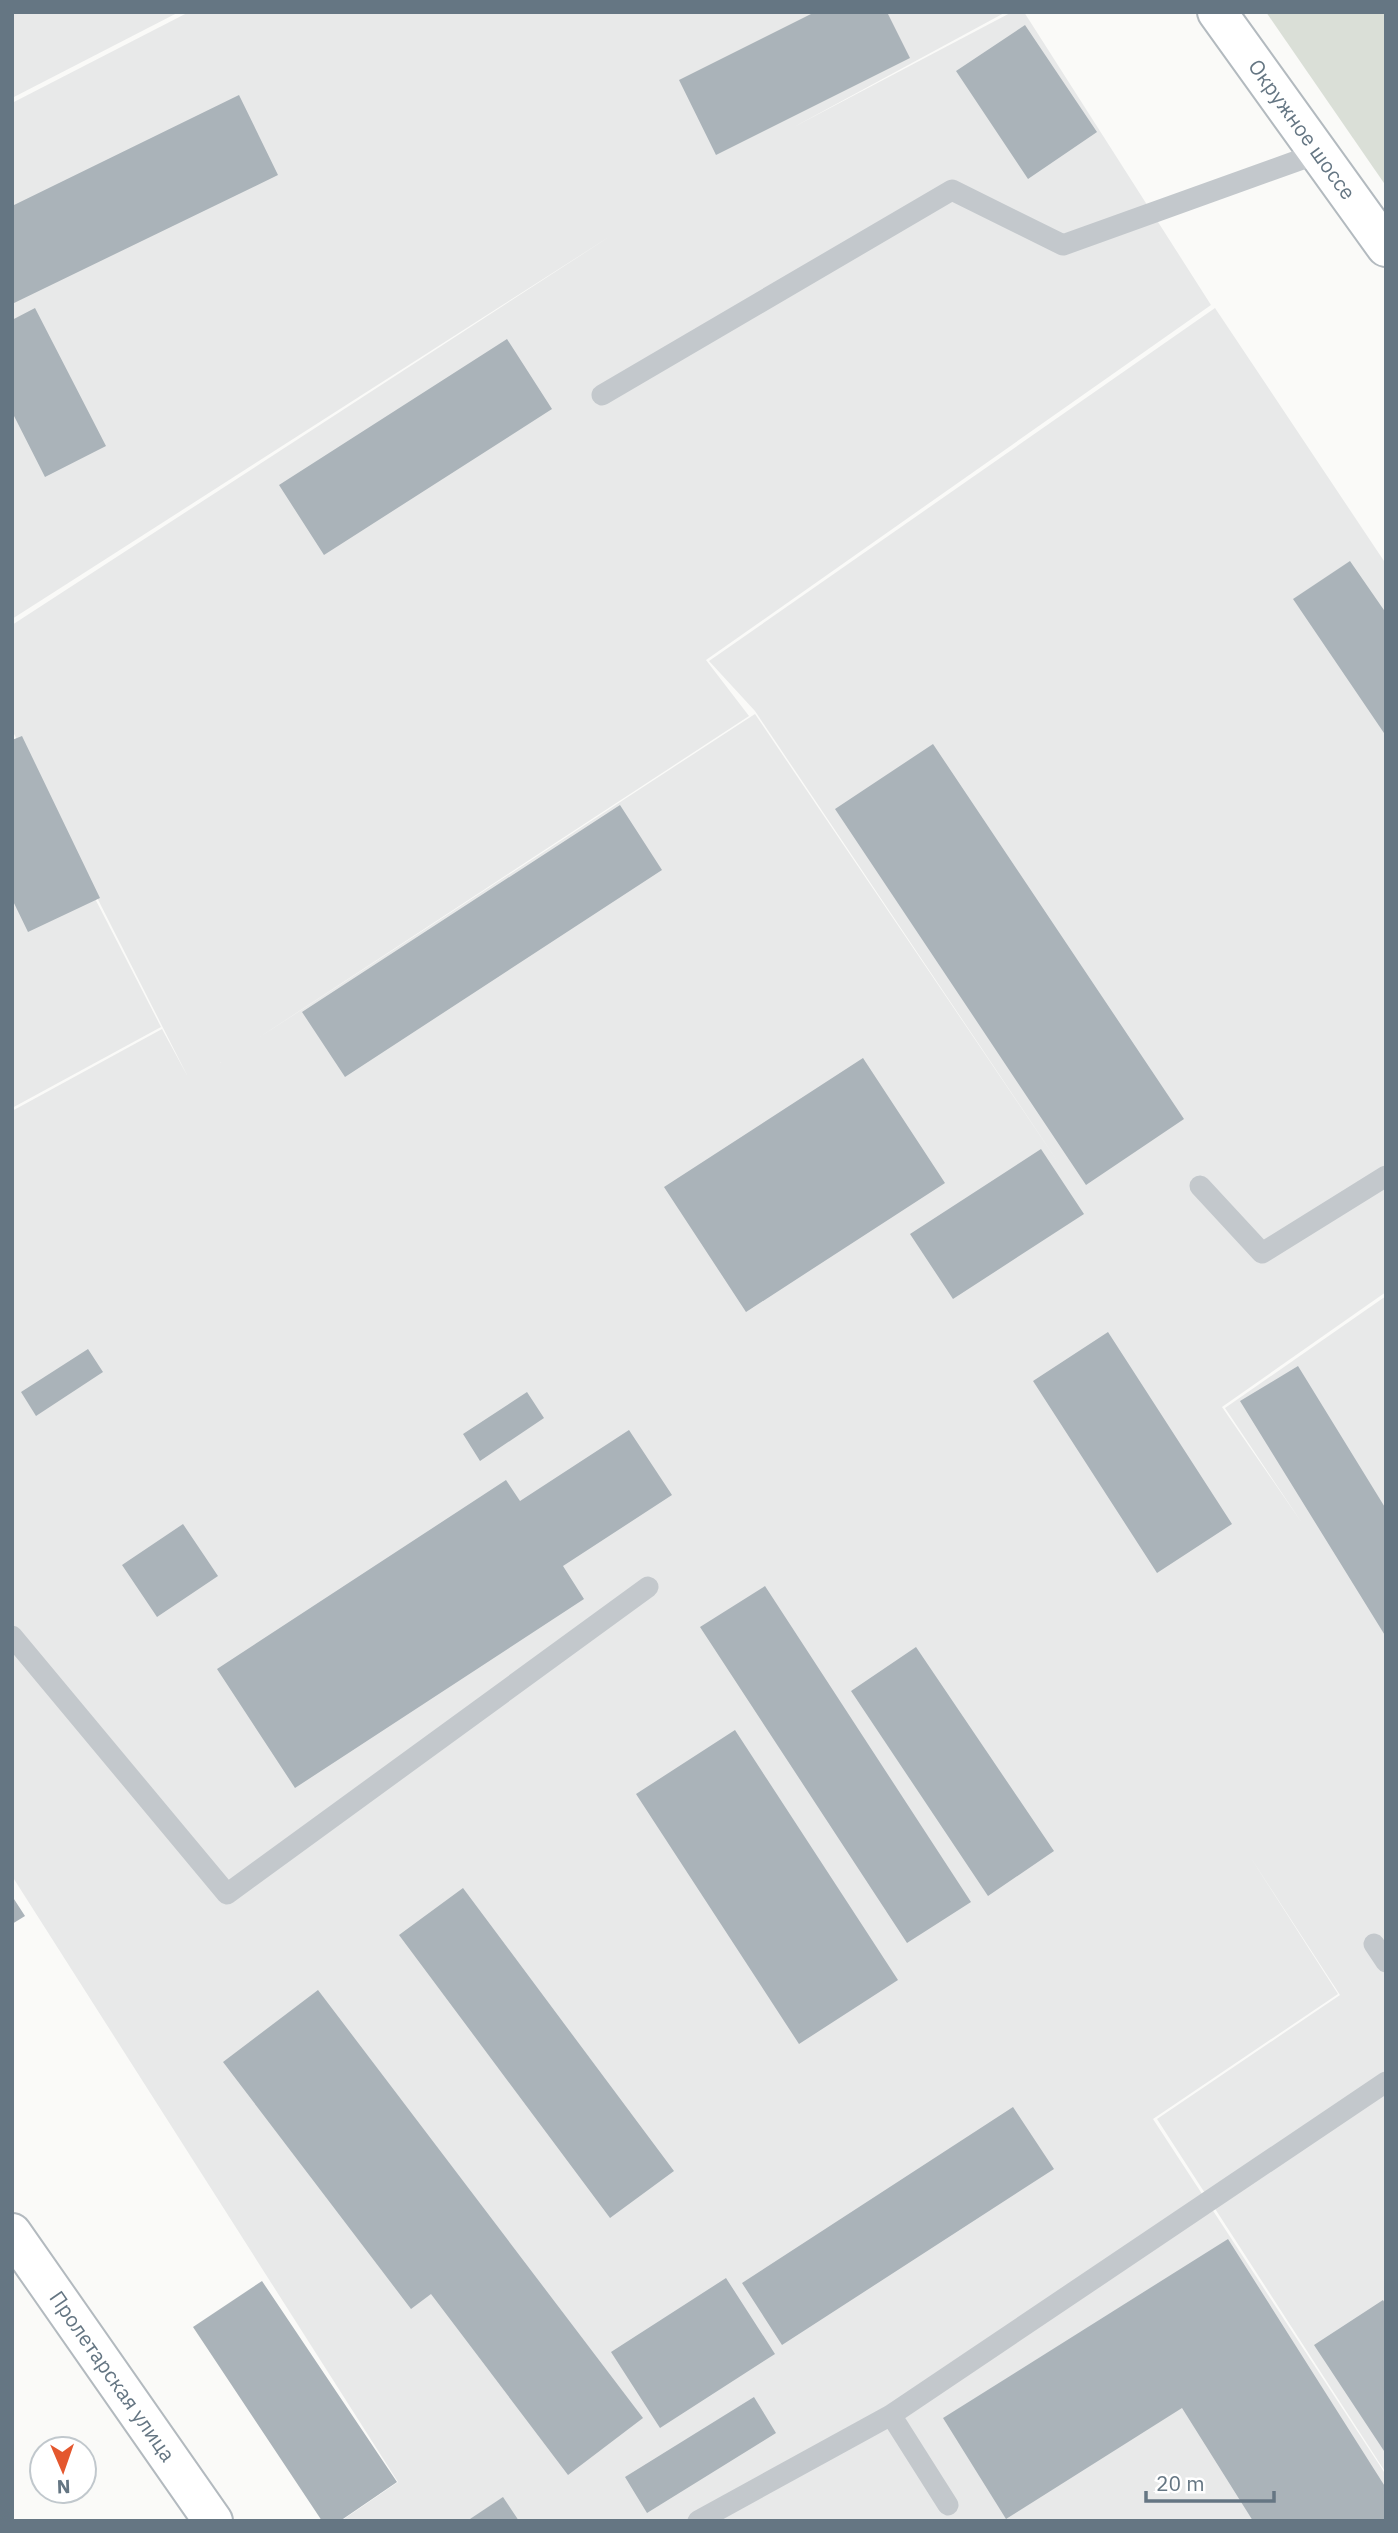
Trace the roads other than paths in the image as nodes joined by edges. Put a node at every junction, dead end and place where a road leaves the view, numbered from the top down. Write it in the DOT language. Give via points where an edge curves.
graph roads {
  1 [pos="1217,12"];
  2 [pos="1319,153"];
  3 [pos="1386,247"];
  4 [pos="602,396"];
  5 [pos="1386,1176"];
  6 [pos="1200,1186"];
  7 [pos="648,1587"];
  8 [pos="12,1636"];
  9 [pos="1386,2082"];
  10 [pos="12,2233"];
  11 [pos="891,2414"];
  12 [pos="948,2505"];
  13 [pos="213,2521"];
  14 [pos="698,2521"];
  1 -- 2 [label="street, Окружное шоссе"];
  2 -- 3 [label="street, Окружное шоссе"];
  2 -- 4 [label="lane" via="1063,245 952,190"];
  5 -- 6 [label="lane" via="1262,1254"];
  7 -- 8 [label="lane" via="227,1894"];
  9 -- 11 [label="lane"];
  10 -- 13 [label="street, Пролетарская улица"];
  11 -- 12 [label="lane"];
  11 -- 14 [label="lane"];
}
